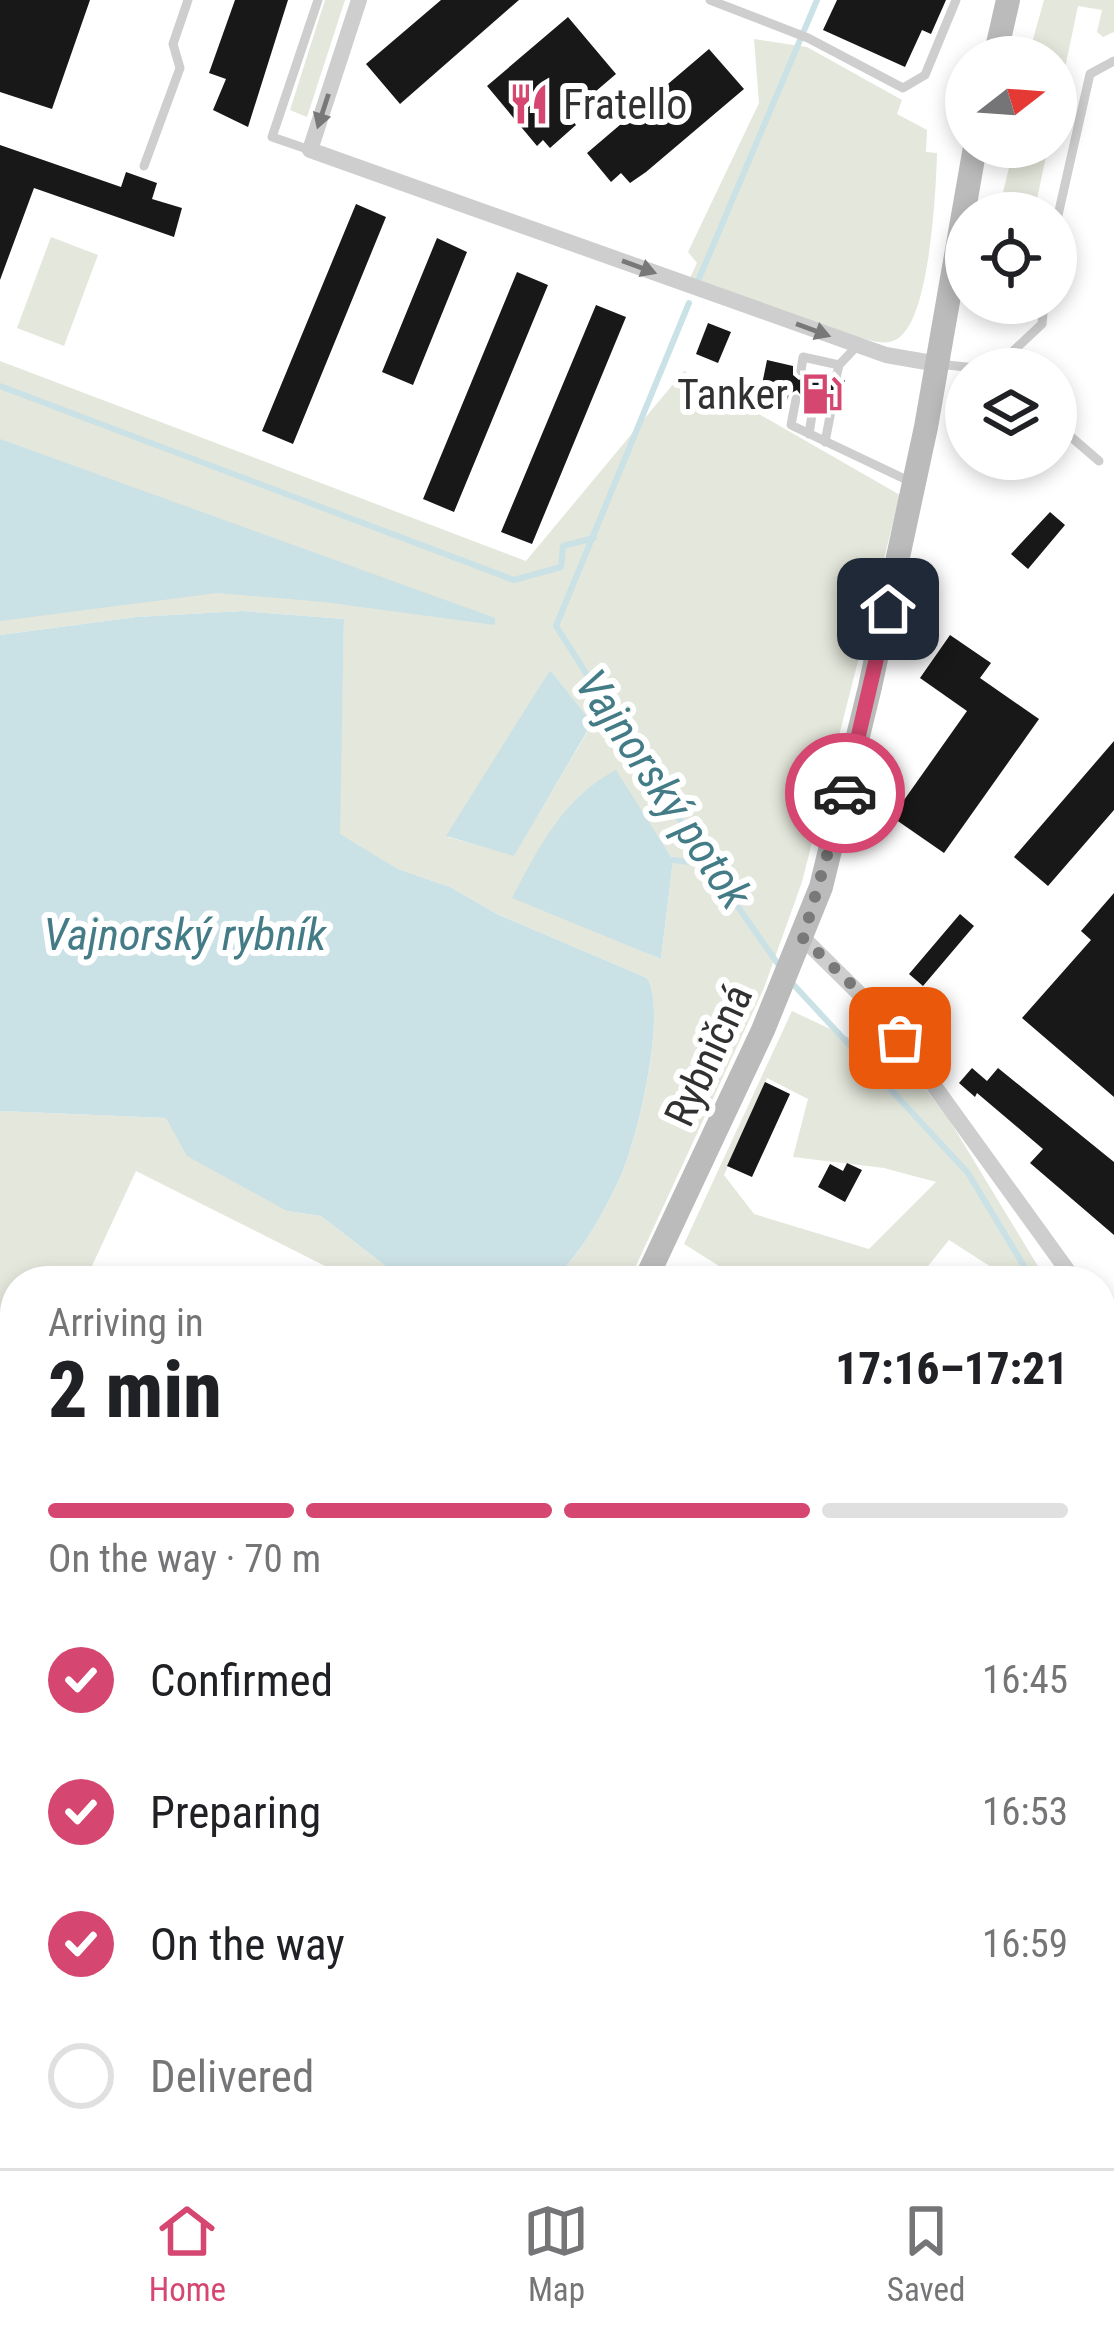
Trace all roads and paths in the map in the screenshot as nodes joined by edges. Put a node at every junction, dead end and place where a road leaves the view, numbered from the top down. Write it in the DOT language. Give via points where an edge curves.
graph roads {
  1 [pos="188,0"];
  2 [pos="318,0"];
  3 [pos="359,0"];
  4 [pos="710,0"];
  5 [pos="956,0"];
  6 [pos="1008,0"];
  7 [pos="1000,36"];
  8 [pos="1114,61"];
  9 [pos="310,150"];
  10 [pos="144,166"];
  11 [pos="972,168"];
  12 [pos="1063,192"];
  13 [pos="1042,324"];
  14 [pos="857,346"];
  15 [pos="1014,348"];
  16 [pos="821,361"];
  17 [pos="938,364"];
  18 [pos="839,365"];
  19 [pos="945,365"];
  20 [pos="801,371"];
  21 [pos="818,374"];
  22 [pos="836,378"];
  23 [pos="796,399"];
  24 [pos="814,402"];
  25 [pos="832,406"];
  26 [pos="809,434"];
  27 [pos="825,442"];
  28 [pos="1077,442"];
  29 [pos="1099,461"];
  30 [pos="914,483"];
  31 [pos="803,938"];
  32 [pos="653,1266"];
  33 [pos="1064,1266"];
  1 -- 10 [label="lane" via="173,44 180,68"];
  2 -- 9 [label="lane" via="272,137"];
  3 -- 9 [label="street, one-way"];
  4 -- 5 [label="lane" via="904,88 925,75"];
  6 -- 7 [label="main road"];
  8 -- 12 [label="lane" via="1090,74"];
  9 -- 14 [label="street, one-way"];
  11 -- 17 [label="main road, Rybničná"];
  13 -- 15 [label="lane"];
  14 -- 17 [label="street"];
  14 -- 18 [label="lane"];
  16 -- 18 [label="lane"];
  16 -- 20 [label="lane" via="803,357"];
  16 -- 21 [label="lane"];
  17 -- 19 [label="lane"];
  17 -- 30 [label="main road, Rybničná"];
  18 -- 22 [label="lane"];
  23 -- 26 [label="lane" via="791,425"];
  24 -- 26 [label="lane"];
  25 -- 27 [label="lane"];
  26 -- 27 [label="lane"];
  27 -- 30 [label="lane"];
  28 -- 29 [label="lane"];
  30 -- 31 [label="main road, Rybničná" via="837,826"];
  31 -- 32 [label="main road, Rybničná"];
  31 -- 33 [label="street" via="888,1022"];
}
